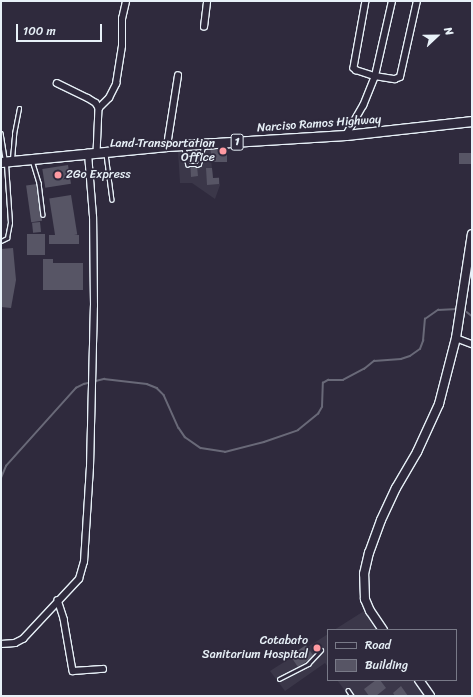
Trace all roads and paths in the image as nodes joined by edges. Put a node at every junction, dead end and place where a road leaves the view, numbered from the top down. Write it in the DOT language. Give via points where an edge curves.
graph roads {
  1 [pos="126,1"];
  2 [pos="207,1"];
  3 [pos="366,1"];
  4 [pos="392,1"];
  5 [pos="417,1"];
  6 [pos="204,27"];
  7 [pos="178,76"];
  8 [pos="375,76"];
  9 [pos="57,84"];
  10 [pos="19,108"];
  11 [pos="99,108"];
  12 [pos="472,121"];
  13 [pos="1,133"];
  14 [pos="346,135"];
  15 [pos="204,144"];
  16 [pos="183,145"];
  17 [pos="167,146"];
  18 [pos="97,153"];
  19 [pos="32,160"];
  20 [pos="6,162"];
  21 [pos="112,200"];
  22 [pos="43,215"];
  23 [pos="472,234"];
  24 [pos="1,241"];
  25 [pos="456,338"];
  26 [pos="472,344"];
  27 [pos="58,600"];
  28 [pos="382,629"];
  29 [pos="1,644"];
  30 [pos="321,650"];
  31 [pos="103,669"];
  32 [pos="279,679"];
  33 [pos="420,681"];
  34 [pos="348,690"];
  35 [pos="352,696"];
  36 [pos="430,696"];
  1 -- 11 [label="street" via="116,84 110,98"];
  2 -- 6 [label="street"];
  3 -- 8 [label="street" via="354,68"];
  4 -- 8 [label="street"];
  5 -- 8 [label="street" via="400,77 395,79"];
  7 -- 17 [label="street"];
  8 -- 14 [label="street" via="363,106"];
  9 -- 11 [label="street" via="88,98"];
  10 -- 20 [label="lane"];
  11 -- 18 [label="street"];
  12 -- 14 [label="main road, Narciso Ramos Highway / 1"];
  13 -- 20 [label="lane"];
  14 -- 15 [label="main road, Narciso Ramos Highway / 1"];
  15 -- 16 [label="main road, Narciso Ramos Highway / 1"];
  15 -- 16 [label="lane" via="197,165 188,164"];
  16 -- 17 [label="main road, Narciso Ramos Highway / 1"];
  17 -- 18 [label="main road, Narciso Ramos Highway / 1"];
  18 -- 19 [label="main road, Narciso Ramos Highway / 1"];
  18 -- 21 [label="lane"];
  18 -- 27 [label="street" via="93,217 91,446 84,562 79,579"];
  19 -- 20 [label="main road, Narciso Ramos Highway / 1"];
  19 -- 22 [label="lane" via="41,191"];
  20 -- 24 [label="lane" via="10,223 7,238"];
  23 -- 25 [label="main road"];
  25 -- 26 [label="street"];
  25 -- 28 [label="main road" via="435,416 396,488 369,553 364,574 365,599"];
  27 -- 29 [label="street" via="21,640"];
  27 -- 31 [label="street" via="73,671"];
  30 -- 32 [label="lane" via="308,664"];
  33 -- 36 [label="main road"];
  34 -- 35 [label="lane"];
}
